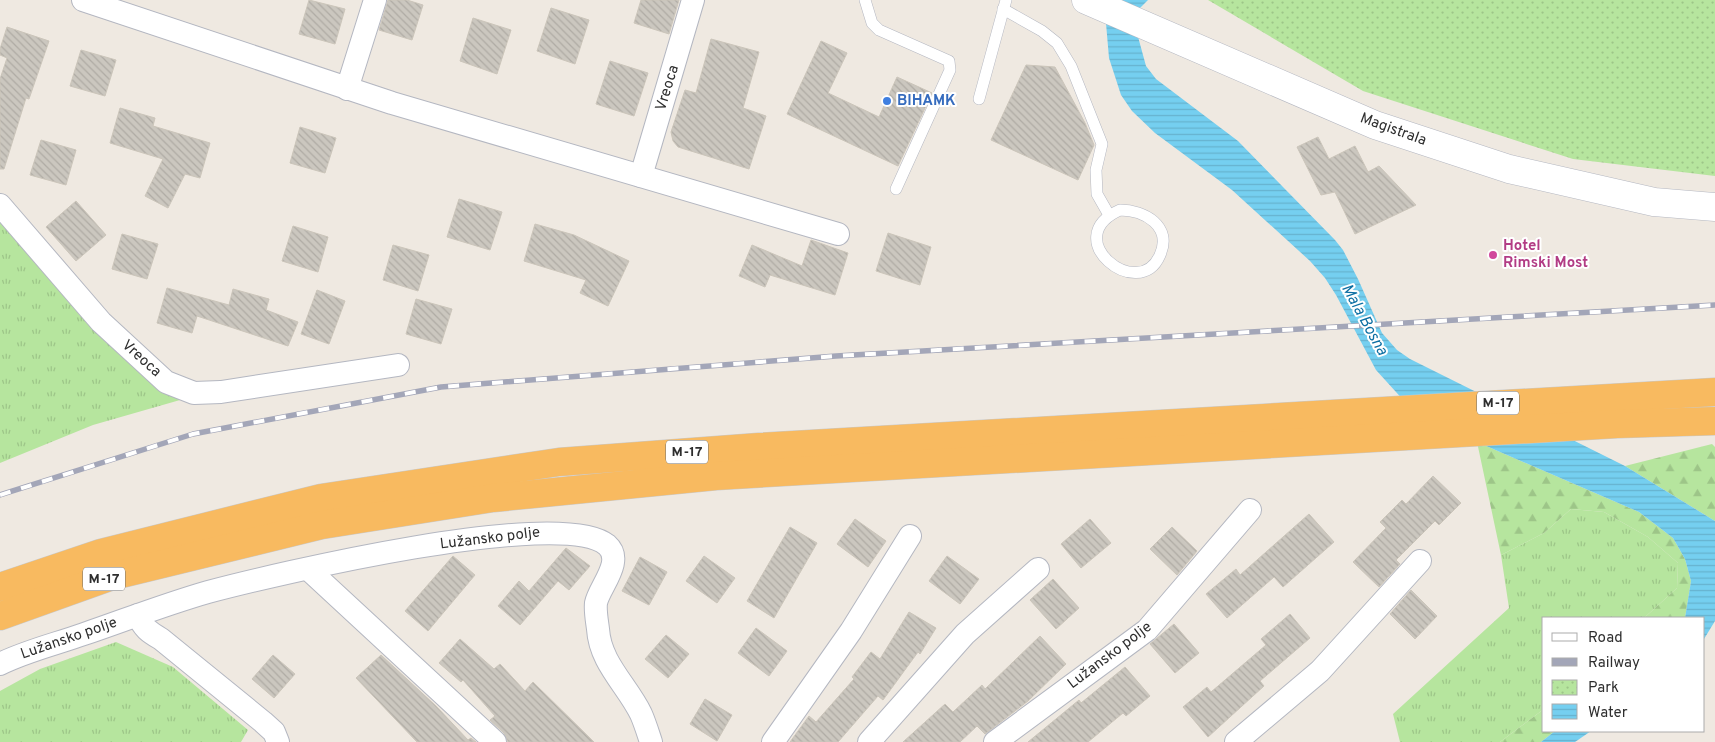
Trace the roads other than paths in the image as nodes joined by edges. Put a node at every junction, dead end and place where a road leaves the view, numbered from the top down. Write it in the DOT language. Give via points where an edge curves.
graph roads {
  1 [pos="83,0"];
  2 [pos="375,0"];
  3 [pos="693,0"];
  4 [pos="865,0"];
  5 [pos="1086,0"];
  6 [pos="1004,5"];
  7 [pos="347,89"];
  8 [pos="978,100"];
  9 [pos="641,176"];
  10 [pos="896,189"];
  11 [pos="0,205"];
  12 [pos="1715,207"];
  13 [pos="1109,214"];
  14 [pos="838,234"];
  15 [pos="398,365"];
  16 [pos="1715,392"];
  17 [pos="1715,421"];
  18 [pos="1250,510"];
  19 [pos="910,536"];
  20 [pos="1420,561"];
  21 [pos="308,569"];
  22 [pos="1038,569"];
  23 [pos="0,588"];
  24 [pos="138,615"];
  25 [pos="0,616"];
  26 [pos="0,664"];
  27 [pos="278,742"];
  28 [pos="495,742"];
  29 [pos="651,742"];
  30 [pos="773,742"];
  31 [pos="869,742"];
  32 [pos="995,742"];
  33 [pos="1236,742"];
  1 -- 7 [label="street"];
  2 -- 7 [label="street"];
  3 -- 9 [label="street, Vreoca"];
  4 -- 10 [label="lane" via="872,23 879,30 948,61 950,70"];
  5 -- 12 [label="main road, Magistrala" via="1375,125 1509,169 1654,202"];
  6 -- 8 [label="lane"];
  6 -- 13 [label="lane" via="1057,43 1071,66 1102,144 1096,170 1097,194"];
  7 -- 9 [label="street"];
  9 -- 14 [label="street"];
  11 -- 15 [label="street, Vreoca" via="101,322 166,382 194,393 221,392"];
  13 -- 13 [label="lane" via="1101,223 1098,235 1098,248 1109,264 1116,269 1148,269 1161,253 1157,223 1132,210"];
  16 -- 23 [label="highway, M-17" via="759,447 559,462 321,498 100,553"];
  17 -- 25 [label="highway, M-17" via="716,476 493,498 322,525 109,577"];
  18 -- 32 [label="street, Lužansko polje" via="1147,630"];
  19 -- 30 [label="street" via="851,631"];
  20 -- 33 [label="street" via="1320,671"];
  21 -- 24 [label="street, Lužansko polje" via="206,593"];
  21 -- 28 [label="street"];
  21 -- 29 [label="street, Lužansko polje" via="505,534 558,532 587,536 604,543 609,547 613,561 596,603 598,632 604,657 642,715"];
  22 -- 31 [label="street" via="965,634"];
  24 -- 26 [label="street, Lužansko polje"];
  24 -- 27 [label="street, Lužansko polje" via="147,631 263,722 274,732"];
}
